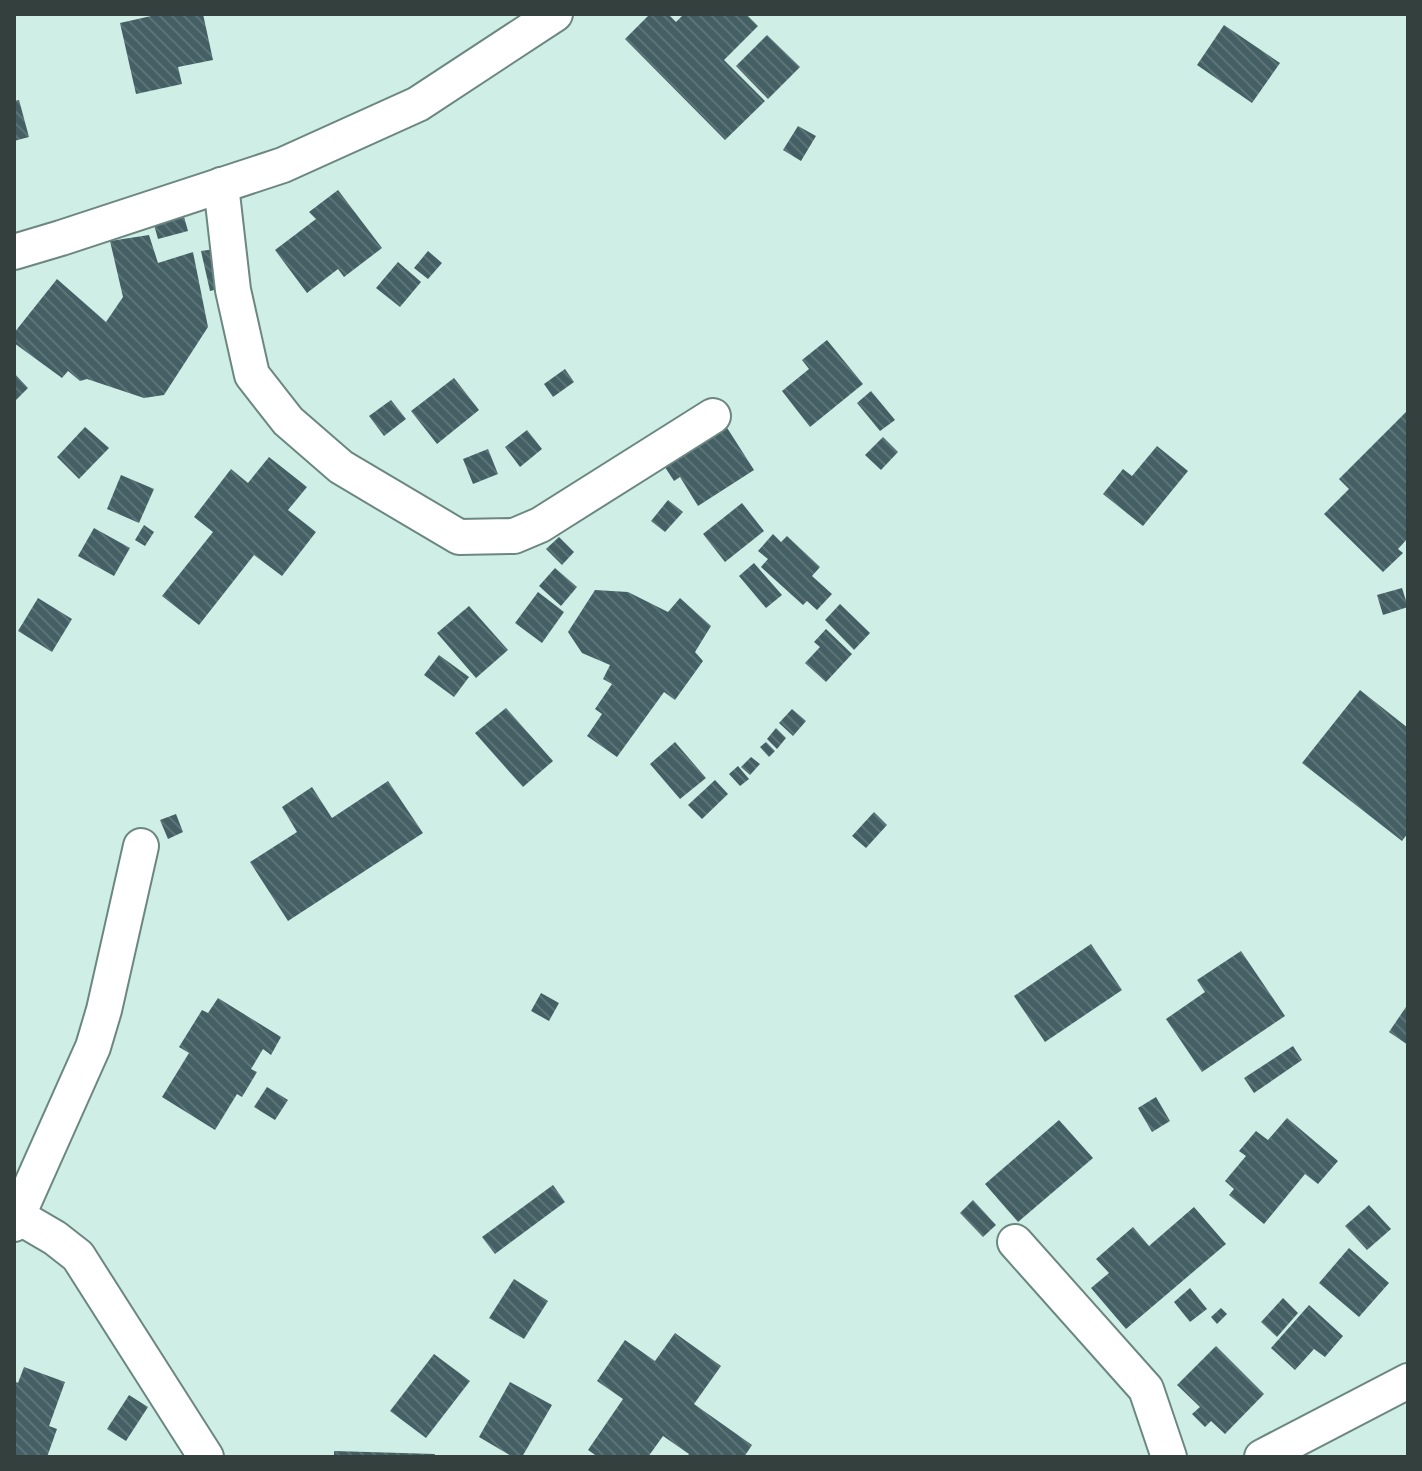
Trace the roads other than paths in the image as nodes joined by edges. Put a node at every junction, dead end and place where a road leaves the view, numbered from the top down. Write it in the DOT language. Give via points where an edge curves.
graph roads {
  1 [pos="555,14"];
  2 [pos="221,185"];
  3 [pos="14,252"];
  4 [pos="713,416"];
  5 [pos="141,846"];
  6 [pos="15,1218"];
  7 [pos="1015,1242"];
  8 [pos="1408,1381"];
  9 [pos="206,1457"];
  10 [pos="1169,1457"];
  11 [pos="1262,1457"];
  1 -- 2 [label="street" via="418,104 283,165"];
  2 -- 3 [label="street"];
  2 -- 4 [label="street" via="233,290 252,375 288,421 341,467 459,537 514,536 540,525"];
  5 -- 6 [label="street" via="93,1047"];
  6 -- 9 [label="street" via="78,1256"];
  7 -- 10 [label="street" via="1146,1389"];
  8 -- 11 [label="street"];
}
